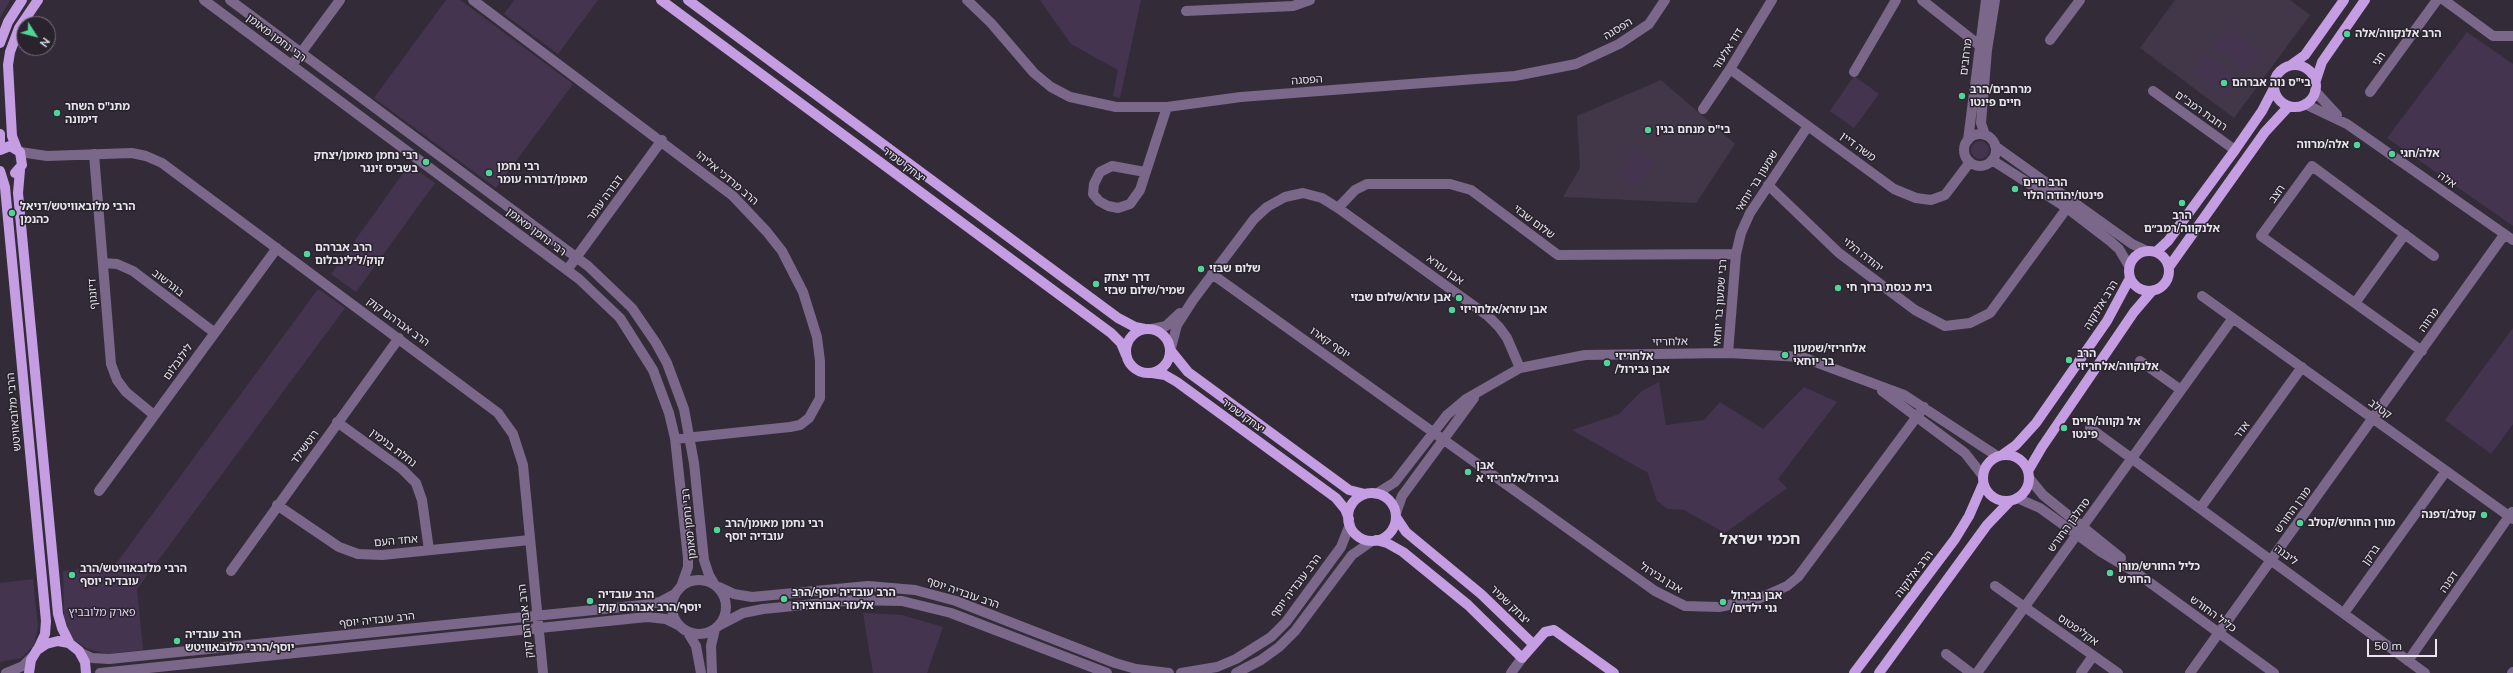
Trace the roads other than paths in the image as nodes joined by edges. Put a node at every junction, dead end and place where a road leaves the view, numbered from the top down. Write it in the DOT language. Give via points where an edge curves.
graph roads {
  1 [pos="22,0"];
  2 [pos="38,0"];
  3 [pos="204,0"];
  4 [pos="230,0"];
  5 [pos="340,0"];
  6 [pos="473,0"];
  7 [pos="661,0"];
  8 [pos="688,0"];
  9 [pos="967,0"];
  10 [pos="1310,0"];
  11 [pos="1665,0"];
  12 [pos="1772,0"];
  13 [pos="1896,0"];
  14 [pos="1922,0"];
  15 [pos="1986,0"];
  16 [pos="1995,0"];
  17 [pos="2344,0"];
  18 [pos="2365,0"];
  19 [pos="2437,0"];
  20 [pos="2444,0"];
  21 [pos="2077,1"];
  22 [pos="1186,11"];
  23 [pos="2513,36"];
  24 [pos="2050,40"];
  25 [pos="0,43"];
  26 [pos="1979,45"];
  27 [pos="301,53"];
  28 [pos="292,65"];
  29 [pos="2291,65"];
  30 [pos="1730,69"];
  31 [pos="1854,72"];
  32 [pos="2315,87"];
  33 [pos="2274,88"];
  34 [pos="2153,91"];
  35 [pos="2370,92"];
  36 [pos="2305,104"];
  37 [pos="2289,106"];
  38 [pos="1167,107"];
  39 [pos="1703,109"];
  40 [pos="2347,124"];
  41 [pos="1808,126"];
  42 [pos="0,134"];
  43 [pos="1985,134"];
  44 [pos="662,140"];
  45 [pos="1968,140"];
  46 [pos="0,145"];
  47 [pos="1995,146"];
  48 [pos="0,150"];
  49 [pos="19,150"];
  50 [pos="2235,150"];
  51 [pos="94,154"];
  52 [pos="47,156"];
  53 [pos="1992,160"];
  54 [pos="1970,162"];
  55 [pos="21,168"];
  56 [pos="0,171"];
  57 [pos="1145,172"];
  58 [pos="1768,185"];
  59 [pos="1338,208"];
  60 [pos="2067,208"];
  61 [pos="2405,234"];
  62 [pos="2509,238"];
  63 [pos="277,248"];
  64 [pos="2152,251"];
  65 [pos="1736,254"];
  66 [pos="2434,256"];
  67 [pos="576,257"];
  68 [pos="102,263"];
  69 [pos="2129,266"];
  70 [pos="2169,267"];
  71 [pos="567,270"];
  72 [pos="1212,274"];
  73 [pos="2130,278"];
  74 [pos="2152,291"];
  75 [pos="2202,296"];
  76 [pos="1193,300"];
  77 [pos="2355,303"];
  78 [pos="2233,318"];
  79 [pos="1148,329"];
  80 [pos="214,333"];
  81 [pos="399,338"];
  82 [pos="1171,349"];
  83 [pos="2422,351"];
  84 [pos="1728,353"];
  85 [pos="1126,355"];
  86 [pos="2140,361"];
  87 [pos="2302,367"];
  88 [pos="1520,368"];
  89 [pos="1152,373"];
  90 [pos="1863,380"];
  91 [pos="2181,390"];
  92 [pos="1480,391"];
  93 [pos="1924,407"];
  94 [pos="154,415"];
  95 [pos="1917,416"];
  96 [pos="2373,418"];
  97 [pos="337,422"];
  98 [pos="2090,428"];
  99 [pos="1434,431"];
  100 [pos="690,437"];
  101 [pos="1443,438"];
  102 [pos="675,439"];
  103 [pos="1999,456"];
  104 [pos="2132,458"];
  105 [pos="2446,471"];
  106 [pos="2029,475"];
  107 [pos="1983,480"];
  108 [pos="99,491"];
  109 [pos="1365,494"];
  110 [pos="1376,494"];
  111 [pos="2014,500"];
  112 [pos="277,505"];
  113 [pos="2201,507"];
  114 [pos="1396,515"];
  115 [pos="2512,516"];
  116 [pos="1349,522"];
  117 [pos="2080,531"];
  118 [pos="530,540"];
  119 [pos="1374,541"];
  120 [pos="429,550"];
  121 [pos="2272,560"];
  122 [pos="231,571"];
  123 [pos="717,586"];
  124 [pos="1995,586"];
  125 [pos="678,591"];
  126 [pos="2024,607"];
  127 [pos="2344,613"];
  128 [pos="537,616"];
  129 [pos="717,627"];
  130 [pos="538,628"];
  131 [pos="684,628"];
  132 [pos="2219,633"];
  133 [pos="70,644"];
  134 [pos="1533,644"];
  135 [pos="35,653"];
  136 [pos="81,653"];
  137 [pos="1946,654"];
  138 [pos="2094,656"];
  139 [pos="1522,658"];
  140 [pos="2408,661"];
  141 [pos="6,673"];
  142 [pos="30,673"];
  143 [pos="86,673"];
  144 [pos="100,673"];
  145 [pos="543,673"];
  146 [pos="701,673"];
  147 [pos="712,673"];
  148 [pos="1107,673"];
  149 [pos="1168,673"];
  150 [pos="1181,673"];
  151 [pos="1236,673"];
  152 [pos="1512,673"];
  153 [pos="1614,673"];
  154 [pos="1854,673"];
  155 [pos="1879,673"];
  156 [pos="1971,673"];
  157 [pos="1977,673"];
  158 [pos="2081,673"];
  159 [pos="2118,673"];
  160 [pos="2190,673"];
  161 [pos="2274,673"];
  162 [pos="2425,673"];
  1 -- 25 [label="main road" via="8,22"];
  2 -- 49 [label="main road" via="19,28 8,65 12,136"];
  3 -- 28 [label="street, רבי נחמן מאומן"];
  4 -- 27 [label="street, רבי נחמן מאומן"];
  5 -- 27 [label="street"];
  6 -- 44 [label="street, הרב מרדכי אליהו"];
  7 -- 85 [label="main road, יצחק שמיר" via="1111,333 1119,341"];
  8 -- 79 [label="main road, יצחק שמיר" via="1118,318 1135,327"];
  9 -- 38 [label="street, הפסגה" via="1051,88 1070,98 1116,107"];
  10 -- 22 [label="street" via="1293,6"];
  11 -- 38 [label="street, הפסגה" via="1649,24 1619,44 1576,64 1515,76 1241,97"];
  12 -- 30 [label="street, דוד אלעזר"];
  13 -- 31 [label="street"];
  14 -- 26 [label="street"];
  15 -- 26 [label="street, מרחבים"];
  16 -- 43 [label="street, מרחבים" via="1980,123"];
  17 -- 29 [label="main road" via="2305,55"];
  18 -- 32 [label="main road" via="2322,62"];
  19 -- 35 [label="street, חגי"];
  20 -- 23 [label="street" via="2493,36"];
  21 -- 24 [label="street"];
  26 -- 45 [label="street, מרחבים" via="1972,123"];
  27 -- 28 [label="street"];
  27 -- 67 [label="street, רבי נחמן מאומן"];
  28 -- 71 [label="street, רבי נחמן מאומן"];
  29 -- 32 [label="main road" via="2307,69"];
  29 -- 33 [label="main road" via="2278,73"];
  30 -- 39 [label="street, דוד אלעזר"];
  30 -- 41 [label="street, משה דיין"];
  32 -- 36 [label="main road"];
  32 -- 40 [label="street, אלה"];
  33 -- 37 [label="main road" via="2278,99"];
  33 -- 50 [label="main road" via="2262,111"];
  34 -- 50 [label="street, רחבת רמב\"ם"];
  36 -- 37 [label="main road"];
  36 -- 40 [label="street, אלה"];
  37 -- 70 [label="main road" via="2265,132"];
  38 -- 57 [label="street"];
  40 -- 62 [label="street, אלה"];
  41 -- 54 [label="street, משה דיין" via="1894,189 1916,198 1931,200 1945,195"];
  41 -- 58 [label="street, שמעון בר יוחאי"];
  42 -- 46 [label="main road"];
  43 -- 45 [label="street" via="1976,134"];
  43 -- 47 [label="street" via="1992,139"];
  44 -- 67 [label="street, דבורה עומר"];
  44 -- 100 [label="street, הרב מרדכי אליהו" via="733,196 768,232 782,251 803,292 815,330 820,361 821,392 818,404 813,414 800,425"];
  45 -- 54 [label="street" via="1964,149"];
  47 -- 53 [label="street"];
  47 -- 64 [label="street" via="2132,244"];
  48 -- 49 [label="main road" via="8,146"];
  49 -- 52 [label="street, הרב אברהם קוק"];
  49 -- 55 [label="main road" via="23,158"];
  50 -- 64 [label="main road" via="2168,241"];
  51 -- 52 [label="street, הרב אברהם קוק"];
  51 -- 63 [label="street, הרב אברהם קוק" via="132,153 157,160"];
  51 -- 68 [label="street, דיזנגוף"];
  52 -- 55 [label="street, הרב אברהם קוק"];
  53 -- 54 [label="street" via="1984,165"];
  53 -- 60 [label="street"];
  55 -- 56 [label="main road" via="11,174"];
  55 -- 133 [label="main road" via="18,193 58,614"];
  56 -- 135 [label="main road, הרבי מלובאוויטש" via="5,190 46,621 44,637"];
  57 -- 57 [label="street" via="1112,166 1100,172 1094,184 1093,194 1108,206 1118,208 1130,204 1140,190"];
  58 -- 60 [label="street, יהודה הלוי" via="1839,253 1915,310 1945,326 1970,323 1990,313"];
  58 -- 65 [label="street, שמעון בר יוחאי" via="1741,233"];
  59 -- 65 [label="street, שלום שבזי" via="1355,190 1366,184 1450,184 1471,190 1558,255"];
  59 -- 72 [label="street" via="1322,198 1303,193 1285,197 1267,206"];
  59 -- 88 [label="street, אבן עזרא" via="1488,316 1506,338"];
  60 -- 69 [label="street" via="2115,245"];
  61 -- 66 [label="street, חצב"];
  61 -- 77 [label="street"];
  61 -- 77 [label="street, חצב" via="2312,166 2261,236"];
  62 -- 83 [label="street, מרווה"];
  63 -- 80 [label="street, לילנבלום"];
  63 -- 81 [label="street, הרב אברהם קוק"];
  64 -- 69 [label="main road" via="2134,257"];
  64 -- 70 [label="main road" via="2164,258"];
  65 -- 84 [label="street, רבי שמעון בר יוחאי"];
  67 -- 71 [label="street, דבורה עומר"];
  67 -- 100 [label="street, רבי נחמן מאומן" via="618,293 656,343 676,385"];
  68 -- 80 [label="street, בוגרשוב" via="117,264 133,271"];
  68 -- 94 [label="street, דיזנגוף" via="109,354 114,372 126,392"];
  69 -- 73 [label="main road"];
  70 -- 74 [label="main road" via="2166,282"];
  71 -- 102 [label="street, רבי נחמן מאומן" via="607,304 639,345 662,391"];
  72 -- 76 [label="street"];
  72 -- 99 [label="street, יוסף קארו"];
  73 -- 74 [label="main road" via="2137,287"];
  73 -- 103 [label="main road, הרב אלנקוה" via="2107,321 2036,423 2016,445"];
  74 -- 106 [label="main road" via="2134,312 2034,458"];
  75 -- 78 [label="street"];
  76 -- 79 [label="street" via="1166,326"];
  76 -- 82 [label="street" via="1177,325"];
  77 -- 83 [label="street, חצב"];
  78 -- 87 [label="street, קטלב"];
  78 -- 91 [label="street, סחלבן החורש"];
  79 -- 82 [label="main road" via="1164,335"];
  79 -- 85 [label="main road" via="1138,331 1130,338"];
  80 -- 94 [label="street, לילנבלום"];
  81 -- 97 [label="street, רוטשילד"];
  81 -- 118 [label="street, הרב אברהם קוק" via="492,407 509,427 521,457"];
  82 -- 89 [label="main road" via="1167,364"];
  82 -- 109 [label="main road, יצחק שמיר" via="1188,372 1349,490"];
  83 -- 96 [label="street, מרווה"];
  84 -- 88 [label="street, אלחריזי" via="1585,355"];
  84 -- 90 [label="street, אלחריזי" via="1802,358"];
  85 -- 89 [label="main road" via="1135,369"];
  86 -- 91 [label="street"];
  87 -- 96 [label="street, קטלב"];
  87 -- 113 [label="street, אדר"];
  88 -- 92 [label="street, אלחריזי"];
  89 -- 116 [label="main road, יצחק שמיר" via="1175,380 1336,498 1344,507"];
  90 -- 93 [label="street, אלחריזי" via="1904,395"];
  90 -- 95 [label="street, אלחריזי"];
  91 -- 104 [label="street, סחלבן החורש"];
  92 -- 99 [label="street, אלחריזי" via="1457,406"];
  92 -- 101 [label="street, אלחריזי"];
  93 -- 95 [label="street, אבן גבירול"];
  93 -- 103 [label="street, אלחריזי"];
  94 -- 108 [label="street, לילנבלום"];
  95 -- 101 [label="street, אבן גבירול" via="1798,577 1787,586 1758,599 1707,608 1685,606 1655,591"];
  95 -- 107 [label="street, אלחריזי" via="1965,453"];
  96 -- 105 [label="street, קטלב"];
  96 -- 121 [label="street, מורן החורש"];
  97 -- 112 [label="street, רוטשילד"];
  97 -- 120 [label="street, נחלת בנימין" via="402,468 413,479 422,500"];
  98 -- 104 [label="street"];
  99 -- 101 [label="street, יוסף קארו"];
  99 -- 110 [label="street, אלחריזי" via="1395,482"];
  100 -- 102 [label="street, הרב מרדכי אליהו"];
  100 -- 123 [label="street, רבי נחמן מאומן" via="704,560 709,575"];
  101 -- 114 [label="street, אלחריזי" via="1402,496"];
  102 -- 125 [label="street, רבי נחמן מאומן" via="688,558 688,567"];
  103 -- 106 [label="main road" via="2018,458"];
  103 -- 107 [label="main road" via="1988,464"];
  104 -- 113 [label="street, ליבנה"];
  104 -- 117 [label="street, סחלבן החורש"];
  105 -- 115 [label="street, קטלב"];
  105 -- 127 [label="street, ברקן"];
  106 -- 111 [label="main road" via="2027,488"];
  106 -- 117 [label="street, כליל החורש" via="2039,491"];
  107 -- 111 [label="main road" via="1987,492 1994,498"];
  107 -- 154 [label="main road, הרב אלנקוה" via="1969,516 1955,539"];
  109 -- 110 [label="main road"];
  109 -- 116 [label="main road" via="1353,503"];
  110 -- 114 [label="main road" via="1389,500"];
  111 -- 117 [label="street, כליל החורש" via="2036,505"];
  111 -- 155 [label="main road" via="1987,525"];
  112 -- 120 [label="street, אחד העם" via="334,544 353,553 376,555"];
  112 -- 122 [label="street, רוטשילד"];
  113 -- 121 [label="street, ליבנה"];
  114 -- 119 [label="main road" via="1389,534"];
  114 -- 134 [label="main road, יצחק שמיר" via="1404,529 1481,594"];
  115 -- 140 [label="street, דפנה"];
  116 -- 119 [label="main road" via="1358,536"];
  116 -- 150 [label="street, הרב עובדיה יוסף" via="1341,547 1286,622 1271,637 1236,659 1217,667"];
  117 -- 126 [label="street, סחלבן החורש"];
  117 -- 132 [label="street, כליל החורש"];
  118 -- 120 [label="street, אחד העם"];
  118 -- 128 [label="street, הרב אברהם קוק"];
  119 -- 139 [label="main road" via="1387,543 1403,552 1468,605"];
  119 -- 151 [label="street" via="1349,559 1290,636 1261,660"];
  121 -- 127 [label="street, ליבנה"];
  121 -- 132 [label="street, מורן החורש"];
  123 -- 125 [label="street" via="698,580"];
  123 -- 129 [label="street" via="726,605 725,616"];
  123 -- 149 [label="street, הרב עובדיה יוסף" via="734,594 752,597 868,586 915,590 960,602 1115,663 1136,669"];
  124 -- 126 [label="street"];
  125 -- 128 [label="street, הרב עובדיה יוסף" via="666,600 648,605"];
  125 -- 131 [label="street" via="672,609"];
  126 -- 138 [label="street, אקליפטוס"];
  126 -- 157 [label="street, סחלבן החורש"];
  127 -- 140 [label="street, ליבנה"];
  128 -- 130 [label="street, הרב אברהם קוק"];
  128 -- 136 [label="street, הרב עובדיה יוסף" via="106,659 92,658"];
  129 -- 131 [label="street" via="702,634"];
  129 -- 147 [label="street" via="711,646"];
  129 -- 148 [label="street, הרב עובדיה יוסף" via="739,615 763,609 862,599 902,601 952,613"];
  130 -- 131 [label="street" via="651,617 666,619"];
  130 -- 144 [label="street"];
  130 -- 145 [label="street, הרב אברהם קוק"];
  131 -- 146 [label="street" via="696,646"];
  132 -- 160 [label="street, מורן החורש"];
  132 -- 161 [label="street, כליל החורש"];
  133 -- 135 [label="main road" via="53,641"];
  133 -- 136 [label="main road"];
  134 -- 139 [label="main road"];
  134 -- 153 [label="main road" via="1545,632 1554,630"];
  135 -- 141 [label="street" via="23,666"];
  135 -- 142 [label="main road, הרבי מלובאוויטש"];
  136 -- 143 [label="main road"];
  137 -- 156 [label="street"];
  138 -- 158 [label="street"];
  138 -- 159 [label="street, אקליפטוס"];
  139 -- 152 [label="street"];
  140 -- 162 [label="street, ליבנה"];
}
